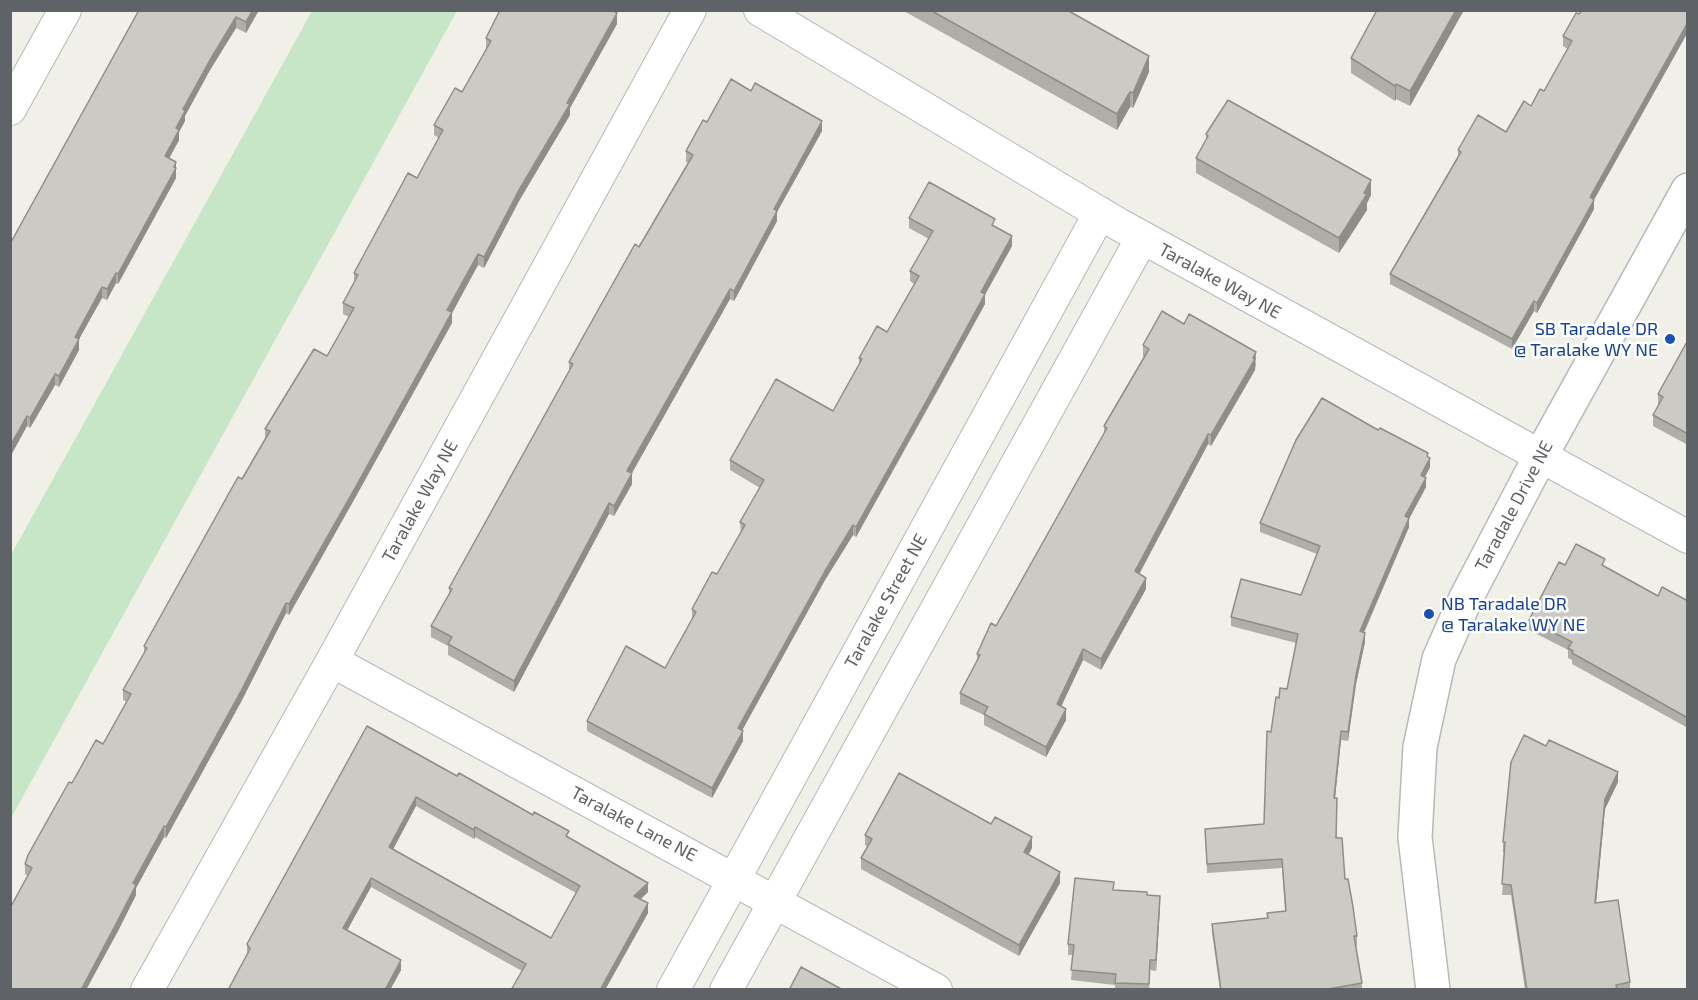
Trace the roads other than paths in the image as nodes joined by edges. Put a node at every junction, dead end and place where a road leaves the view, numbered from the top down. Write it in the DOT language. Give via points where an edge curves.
graph roads {
  1 [pos="65,10"];
  2 [pos="690,10"];
  3 [pos="760,10"];
  4 [pos="10,109"];
  5 [pos="1688,190"];
  6 [pos="1100,213"];
  7 [pos="1142,238"];
  8 [pos="1540,457"];
  9 [pos="1688,537"];
  10 [pos="332,661"];
  11 [pos="734,878"];
  12 [pos="774,901"];
  13 [pos="147,990"];
  14 [pos="673,990"];
  15 [pos="726,990"];
  16 [pos="936,990"];
  17 [pos="1433,990"];
  1 -- 4 [label="street"];
  2 -- 10 [label="street, Taralake Way NE"];
  3 -- 6 [label="street, Taralake Way NE"];
  5 -- 8 [label="street, Taradale Drive NE"];
  6 -- 7 [label="street, Taralake Way NE"];
  6 -- 11 [label="street, Taralake Street NE"];
  7 -- 8 [label="street, Taralake Way NE"];
  7 -- 12 [label="street"];
  8 -- 9 [label="street, Taralake Way NE"];
  8 -- 17 [label="street, Taradale Drive NE" via="1466,598 1439,659 1420,747 1415,837"];
  10 -- 11 [label="street, Taralake Lane NE"];
  10 -- 13 [label="street, Taralake Way NE"];
  11 -- 12 [label="street, Taralake Lane NE"];
  11 -- 14 [label="street, Taralake Street NE"];
  12 -- 15 [label="street"];
  12 -- 16 [label="street, Taralake Lane NE"];
}
